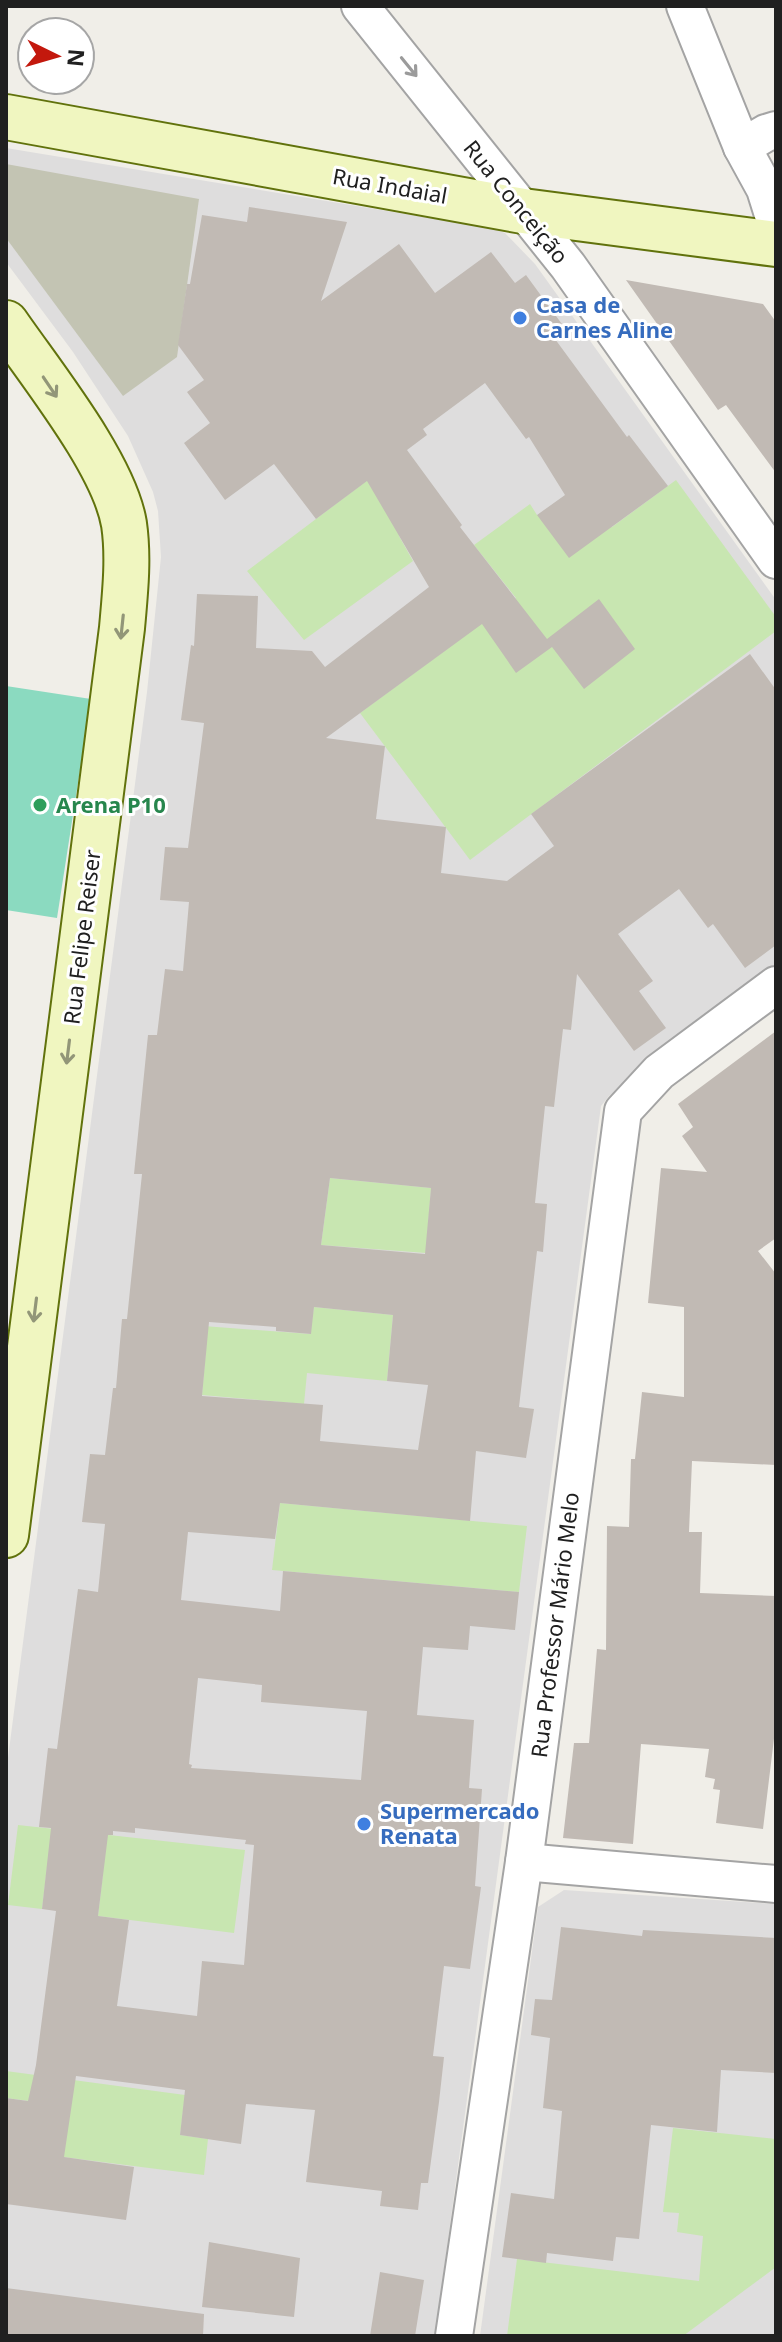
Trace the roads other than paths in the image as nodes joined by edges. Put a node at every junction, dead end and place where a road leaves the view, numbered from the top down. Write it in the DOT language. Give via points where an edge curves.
graph roads {
  1 [pos="360,6"];
  2 [pos="685,6"];
  3 [pos="6,117"];
  4 [pos="776,130"];
  5 [pos="742,147"];
  6 [pos="523,211"];
  7 [pos="776,224"];
  8 [pos="776,244"];
  9 [pos="6,323"];
  10 [pos="776,560"];
  11 [pos="776,985"];
  12 [pos="6,1535"];
  13 [pos="524,1862"];
  14 [pos="776,1884"];
  15 [pos="454,2336"];
  1 -- 6 [label="street, Rua Conceição, one-way"];
  2 -- 5 [label="street"];
  3 -- 6 [label="street, Rua Indaial"];
  4 -- 5 [label="street"];
  5 -- 7 [label="street" via="765,189"];
  6 -- 8 [label="street, Rua Indaial"];
  6 -- 10 [label="street, Rua Conceição" via="568,266"];
  9 -- 12 [label="street, Rua Felipe Reiser, one-way" via="111,485 124,523 126,571"];
  11 -- 13 [label="street, Rua Professor Mário Melo" via="659,1072 623,1111"];
  13 -- 14 [label="street"];
  13 -- 15 [label="street, Rua Professor Mário Melo"];
}
